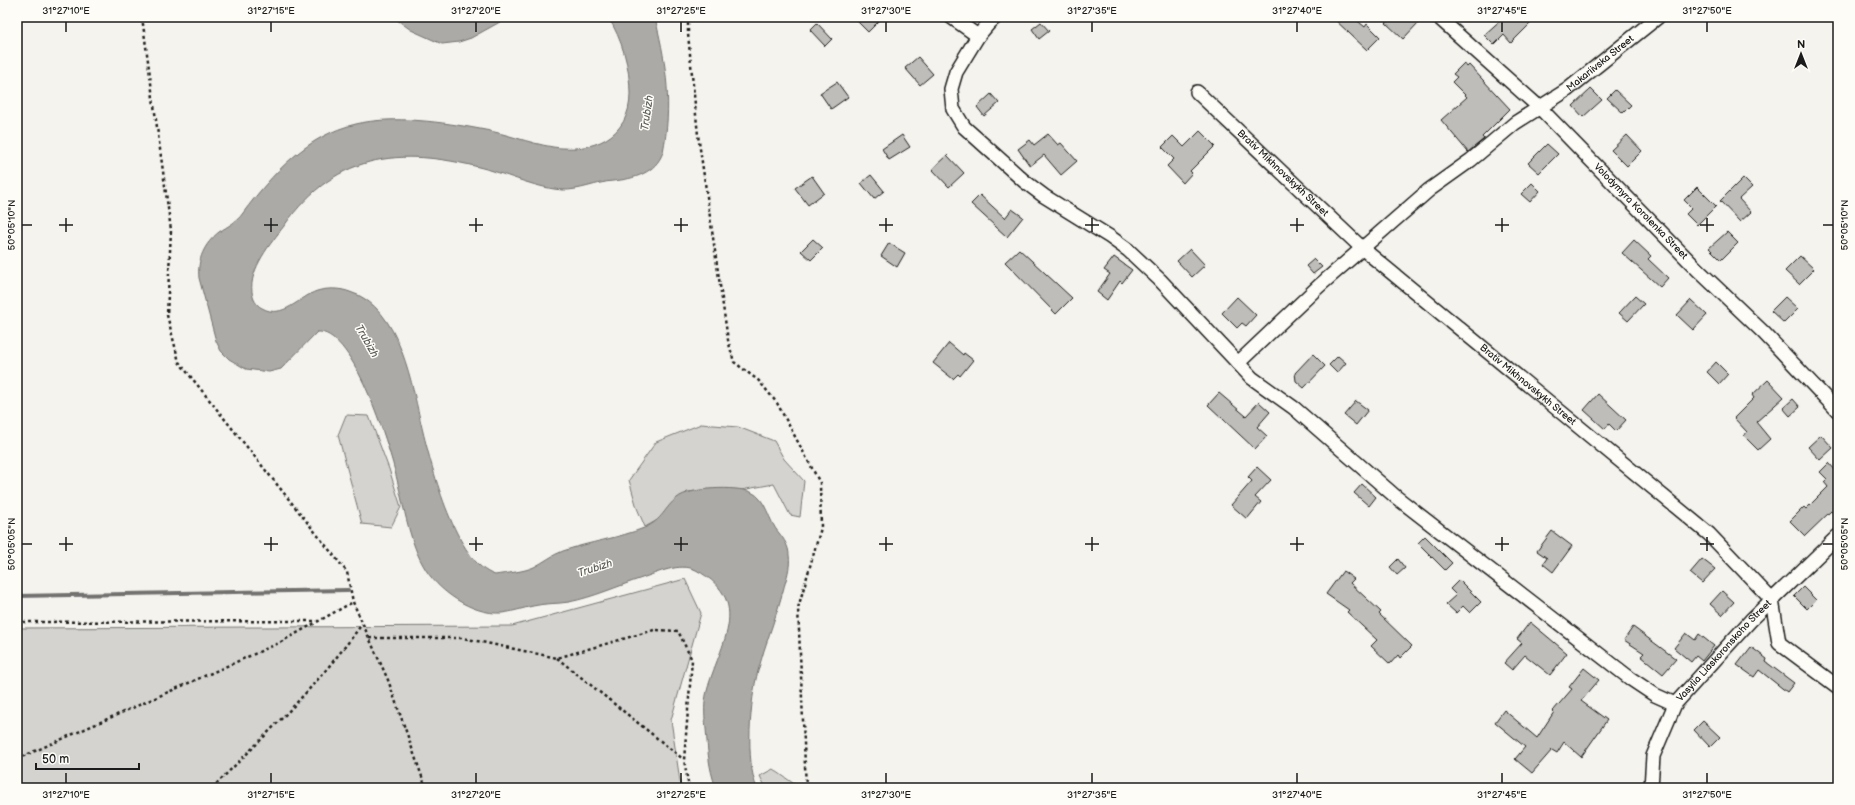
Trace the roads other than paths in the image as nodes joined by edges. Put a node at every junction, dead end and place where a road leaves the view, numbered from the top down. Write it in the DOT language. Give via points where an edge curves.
graph roads {
  1 [pos="951,17"];
  2 [pos="996,17"];
  3 [pos="1438,17"];
  4 [pos="1658,17"];
  5 [pos="978,36"];
  6 [pos="1197,92"];
  7 [pos="1540,108"];
  8 [pos="1362,249"];
  9 [pos="1238,363"];
  10 [pos="1838,411"];
  11 [pos="1838,536"];
  12 [pos="1772,600"];
  13 [pos="1838,687"];
  14 [pos="1675,704"];
  15 [pos="1651,788"];
  1 -- 5 [label="street"];
  2 -- 5 [label="street"];
  3 -- 7 [label="street, Volodymyra Korolenka Street"];
  4 -- 7 [label="street, Makariivska Street" via="1567,90"];
  5 -- 9 [label="street" via="956,72 952,84 951,101 961,123 1024,181 1128,250 1160,280"];
  6 -- 8 [label="street, Brativ Mikhnovskykh Street"];
  7 -- 8 [label="street, Makariivska Street" via="1515,123 1429,190"];
  7 -- 10 [label="street, Volodymyra Korolenka Street"];
  8 -- 9 [label="street, Makariivska Street"];
  8 -- 12 [label="street, Brativ Mikhnovskykh Street" via="1708,534"];
  9 -- 14 [label="street" via="1252,378 1294,408 1396,497 1626,675"];
  11 -- 12 [label="street, Vasylia Liaskoronskoho Street"];
  12 -- 13 [label="street" via="1779,643"];
  12 -- 14 [label="street, Vasylia Liaskoronskoho Street"];
  14 -- 15 [label="street, Vasylia Liaskoronskoho Street" via="1652,756"];
}
